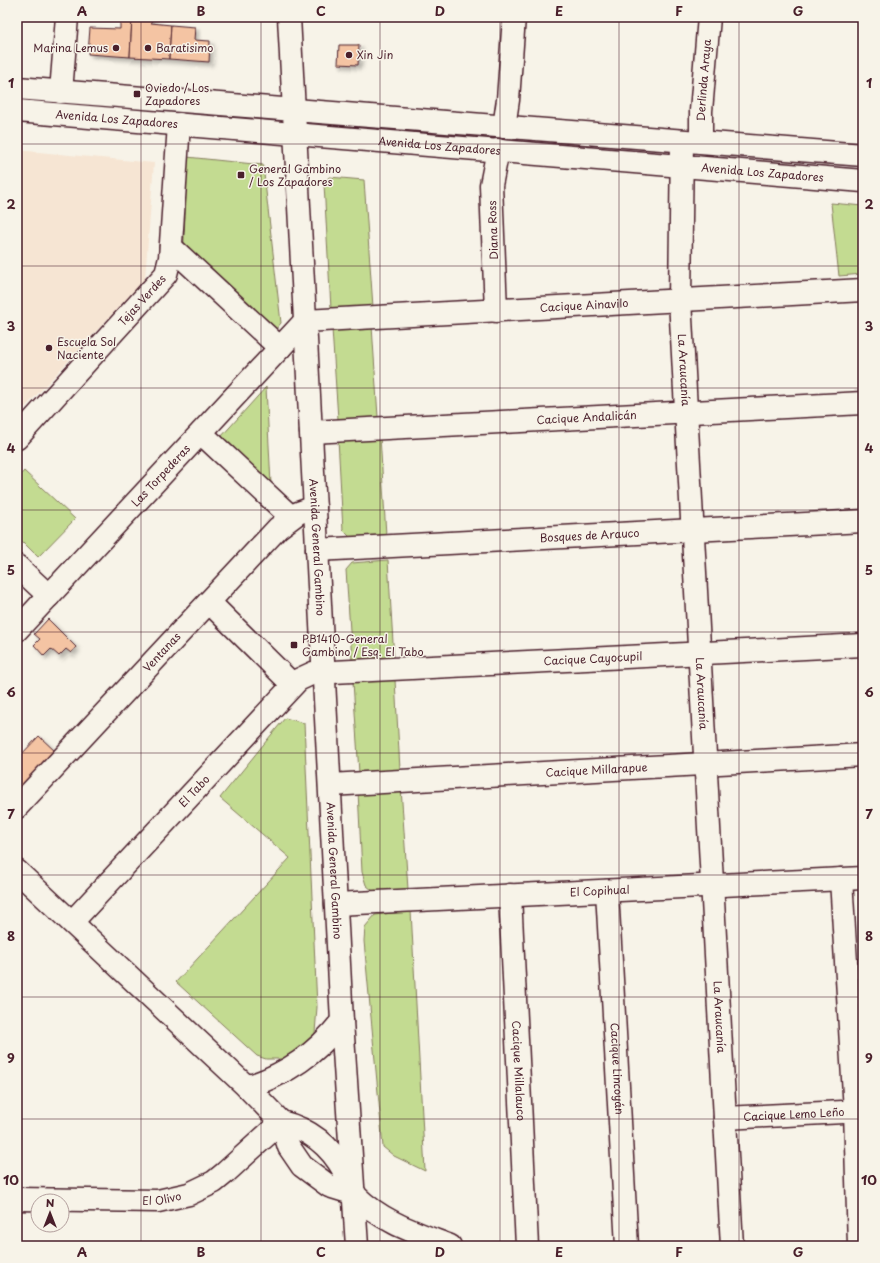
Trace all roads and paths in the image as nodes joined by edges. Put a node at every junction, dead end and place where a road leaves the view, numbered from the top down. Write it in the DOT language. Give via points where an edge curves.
graph roads {
  1 [pos="67,17"];
  2 [pos="289,17"];
  3 [pos="514,17"];
  4 [pos="709,17"];
  5 [pos="17,88"];
  6 [pos="61,92"];
  7 [pos="17,111"];
  8 [pos="294,111"];
  9 [pos="179,124"];
  10 [pos="504,127"];
  11 [pos="295,133"];
  12 [pos="691,141"];
  13 [pos="498,150"];
  14 [pos="863,155"];
  15 [pos="680,165"];
  16 [pos="863,181"];
  17 [pos="171,248"];
  18 [pos="863,290"];
  19 [pos="680,300"];
  20 [pos="496,311"];
  21 [pos="305,321"];
  22 [pos="280,348"];
  23 [pos="863,403"];
  24 [pos="686,412"];
  25 [pos="311,432"];
  26 [pos="201,433"];
  27 [pos="17,438"];
  28 [pos="315,507"];
  29 [pos="291,517"];
  30 [pos="863,522"];
  31 [pos="693,531"];
  32 [pos="317,550"];
  33 [pos="17,566"];
  34 [pos="49,596"];
  35 [pos="209,602"];
  36 [pos="17,630"];
  37 [pos="863,645"];
  38 [pos="700,654"];
  39 [pos="324,672"];
  40 [pos="293,686"];
  41 [pos="863,755"];
  42 [pos="706,764"];
  43 [pos="330,785"];
  44 [pos="17,807"];
  45 [pos="17,871"];
  46 [pos="863,878"];
  47 [pos="841,879"];
  48 [pos="712,885"];
  49 [pos="607,891"];
  50 [pos="510,895"];
  51 [pos="336,904"];
  52 [pos="72,922"];
  53 [pos="342,1021"];
  54 [pos="247,1087"];
  55 [pos="859,1111"];
  56 [pos="725,1118"];
  57 [pos="281,1122"];
  58 [pos="354,1194"];
  59 [pos="17,1199"];
  60 [pos="414,1240"];
  61 [pos="358,1246"];
  62 [pos="450,1246"];
  63 [pos="527,1246"];
  64 [pos="627,1246"];
  65 [pos="732,1246"];
  66 [pos="859,1246"];
  1 -- 6 [label="street"];
  2 -- 8 [label="street, Avenida General Gambino"];
  3 -- 10 [label="street"];
  4 -- 12 [label="street, Derlinda Araya" via="701,111"];
  5 -- 6 [label="street, Avenida Los Zapadores"];
  6 -- 8 [label="street, Avenida Los Zapadores"];
  7 -- 9 [label="street, Avenida Los Zapadores"];
  8 -- 10 [label="street, Avenida Los Zapadores"];
  8 -- 11 [label="street, Avenida General Gambino"];
  9 -- 11 [label="street, Avenida Los Zapadores"];
  9 -- 17 [label="street, Tejas Verdes"];
  10 -- 12 [label="street, Avenida Los Zapadores"];
  11 -- 13 [label="street, Avenida Los Zapadores"];
  11 -- 21 [label="street, Avenida General Gambino"];
  12 -- 14 [label="street, Avenida Los Zapadores"];
  12 -- 15 [label="street, La Araucanía"];
  13 -- 15 [label="street, Avenida Los Zapadores"];
  13 -- 20 [label="street, Diana Ross" via="491,185"];
  15 -- 16 [label="street, Avenida Los Zapadores"];
  15 -- 19 [label="street, La Araucanía"];
  17 -- 22 [label="street"];
  17 -- 27 [label="street, Tejas Verdes" via="169,268 162,279"];
  18 -- 19 [label="street, Cacique Ainavilo"];
  19 -- 20 [label="street, Cacique Ainavilo"];
  19 -- 24 [label="street, La Araucanía"];
  20 -- 21 [label="street, Cacique Ainavilo"];
  21 -- 22 [label="street, Las Torpederas"];
  21 -- 25 [label="street, Avenida General Gambino"];
  22 -- 26 [label="street, Las Torpederas"];
  23 -- 24 [label="street, Cacique Andalicán"];
  24 -- 25 [label="street, Cacique Andalicán"];
  24 -- 31 [label="street, La Araucanía"];
  25 -- 28 [label="street, Avenida General Gambino"];
  26 -- 29 [label="street"];
  26 -- 34 [label="street, Las Torpederas"];
  28 -- 29 [label="street, Ventanas"];
  28 -- 32 [label="street, Avenida General Gambino"];
  29 -- 35 [label="street, Ventanas"];
  30 -- 31 [label="street, Bosques de Arauco"];
  31 -- 32 [label="street, Bosques de Arauco"];
  31 -- 38 [label="street, La Araucanía"];
  32 -- 39 [label="street, Avenida General Gambino"];
  33 -- 34 [label="street"];
  34 -- 36 [label="street, Las Torpederas"];
  35 -- 40 [label="street"];
  35 -- 44 [label="street, Ventanas"];
  37 -- 38 [label="street, Cacique Cayocupil"];
  38 -- 39 [label="street, Cacique Cayocupil"];
  38 -- 42 [label="street, La Araucanía"];
  39 -- 40 [label="street, El Tabo" via="304,676"];
  39 -- 43 [label="street, Avenida General Gambino"];
  40 -- 52 [label="street, El Tabo"];
  41 -- 42 [label="street, Cacique Millarapue"];
  42 -- 43 [label="street, Cacique Millarapue"];
  42 -- 48 [label="street, La Araucanía"];
  43 -- 51 [label="street, Avenida General Gambino"];
  45 -- 52 [label="street"];
  46 -- 47 [label="street, El Copihual"];
  47 -- 48 [label="street, El Copihual"];
  47 -- 55 [label="street"];
  48 -- 49 [label="street, El Copihual"];
  48 -- 56 [label="street, La Araucanía"];
  49 -- 50 [label="street, El Copihual"];
  49 -- 64 [label="street, Cacique Lincoyán"];
  50 -- 51 [label="street, El Copihual"];
  50 -- 63 [label="street, Cacique Millalauco"];
  51 -- 53 [label="street, Avenida General Gambino"];
  52 -- 54 [label="street"];
  53 -- 54 [label="street" via="321,1046 301,1063 284,1073"];
  53 -- 58 [label="street, Avenida General Gambino"];
  54 -- 57 [label="street"];
  55 -- 56 [label="street, Cacique Lemo Leño"];
  55 -- 66 [label="street"];
  56 -- 65 [label="street, La Araucanía"];
  57 -- 58 [label="street" via="309,1132 323,1143 343,1170"];
  57 -- 58 [label="street" via="289,1147 302,1166 329,1186"];
  57 -- 59 [label="street, El Olivo" via="226,1173 189,1194 158,1201"];
  58 -- 60 [label="street"];
  58 -- 61 [label="street, Avenida General Gambino"];
  60 -- 62 [label="street"];
}
